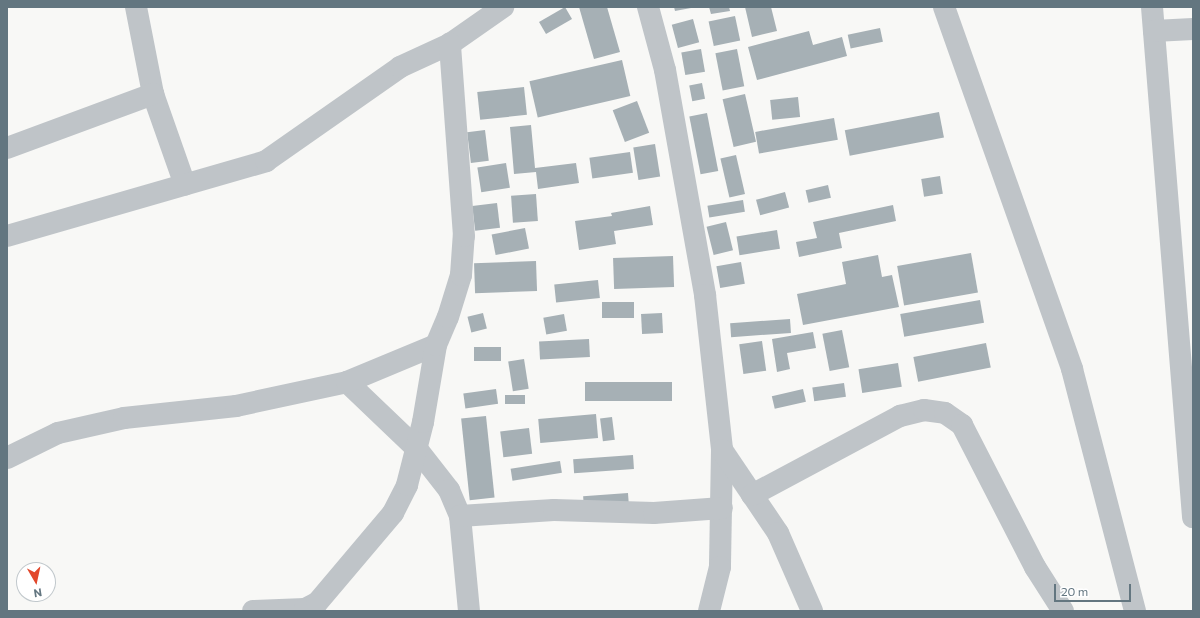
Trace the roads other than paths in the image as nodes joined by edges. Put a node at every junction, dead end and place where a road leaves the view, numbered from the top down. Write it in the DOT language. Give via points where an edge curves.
graph roads {
  1 [pos="136,7"];
  2 [pos="503,7"];
  3 [pos="648,7"];
  4 [pos="944,7"];
  5 [pos="1152,7"];
  6 [pos="1193,29"];
  7 [pos="1154,31"];
  8 [pos="450,44"];
  9 [pos="153,94"];
  10 [pos="7,148"];
  11 [pos="185,185"];
  12 [pos="7,236"];
  13 [pos="436,345"];
  14 [pos="347,382"];
  15 [pos="417,449"];
  16 [pos="722,450"];
  17 [pos="7,458"];
  18 [pos="752,495"];
  19 [pos="722,508"];
  20 [pos="1193,515"];
  21 [pos="460,516"];
  22 [pos="253,611"];
  23 [pos="469,611"];
  24 [pos="709,611"];
  25 [pos="812,611"];
  26 [pos="1063,611"];
  27 [pos="1136,611"];
  1 -- 9 [label="street"];
  2 -- 8 [label="street"];
  3 -- 16 [label="street" via="665,70 705,295"];
  4 -- 27 [label="street" via="1072,368"];
  5 -- 7 [label="street"];
  6 -- 7 [label="street"];
  7 -- 20 [label="street"];
  8 -- 11 [label="street" via="400,67 266,161"];
  8 -- 13 [label="street" via="464,236 461,276"];
  9 -- 10 [label="street"];
  9 -- 11 [label="street"];
  11 -- 12 [label="street"];
  13 -- 14 [label="street"];
  13 -- 15 [label="street"];
  14 -- 15 [label="street"];
  14 -- 17 [label="street" via="236,406 124,418 58,433"];
  15 -- 21 [label="street" via="450,490"];
  15 -- 22 [label="street" via="407,485 393,513 318,603 305,609"];
  16 -- 18 [label="street"];
  16 -- 19 [label="street"];
  18 -- 25 [label="street" via="778,533"];
  18 -- 26 [label="street" via="900,416 924,410 944,413 962,425 1035,567"];
  19 -- 21 [label="street" via="654,513 554,510"];
  19 -- 24 [label="street" via="720,567"];
  21 -- 23 [label="street"];
}
